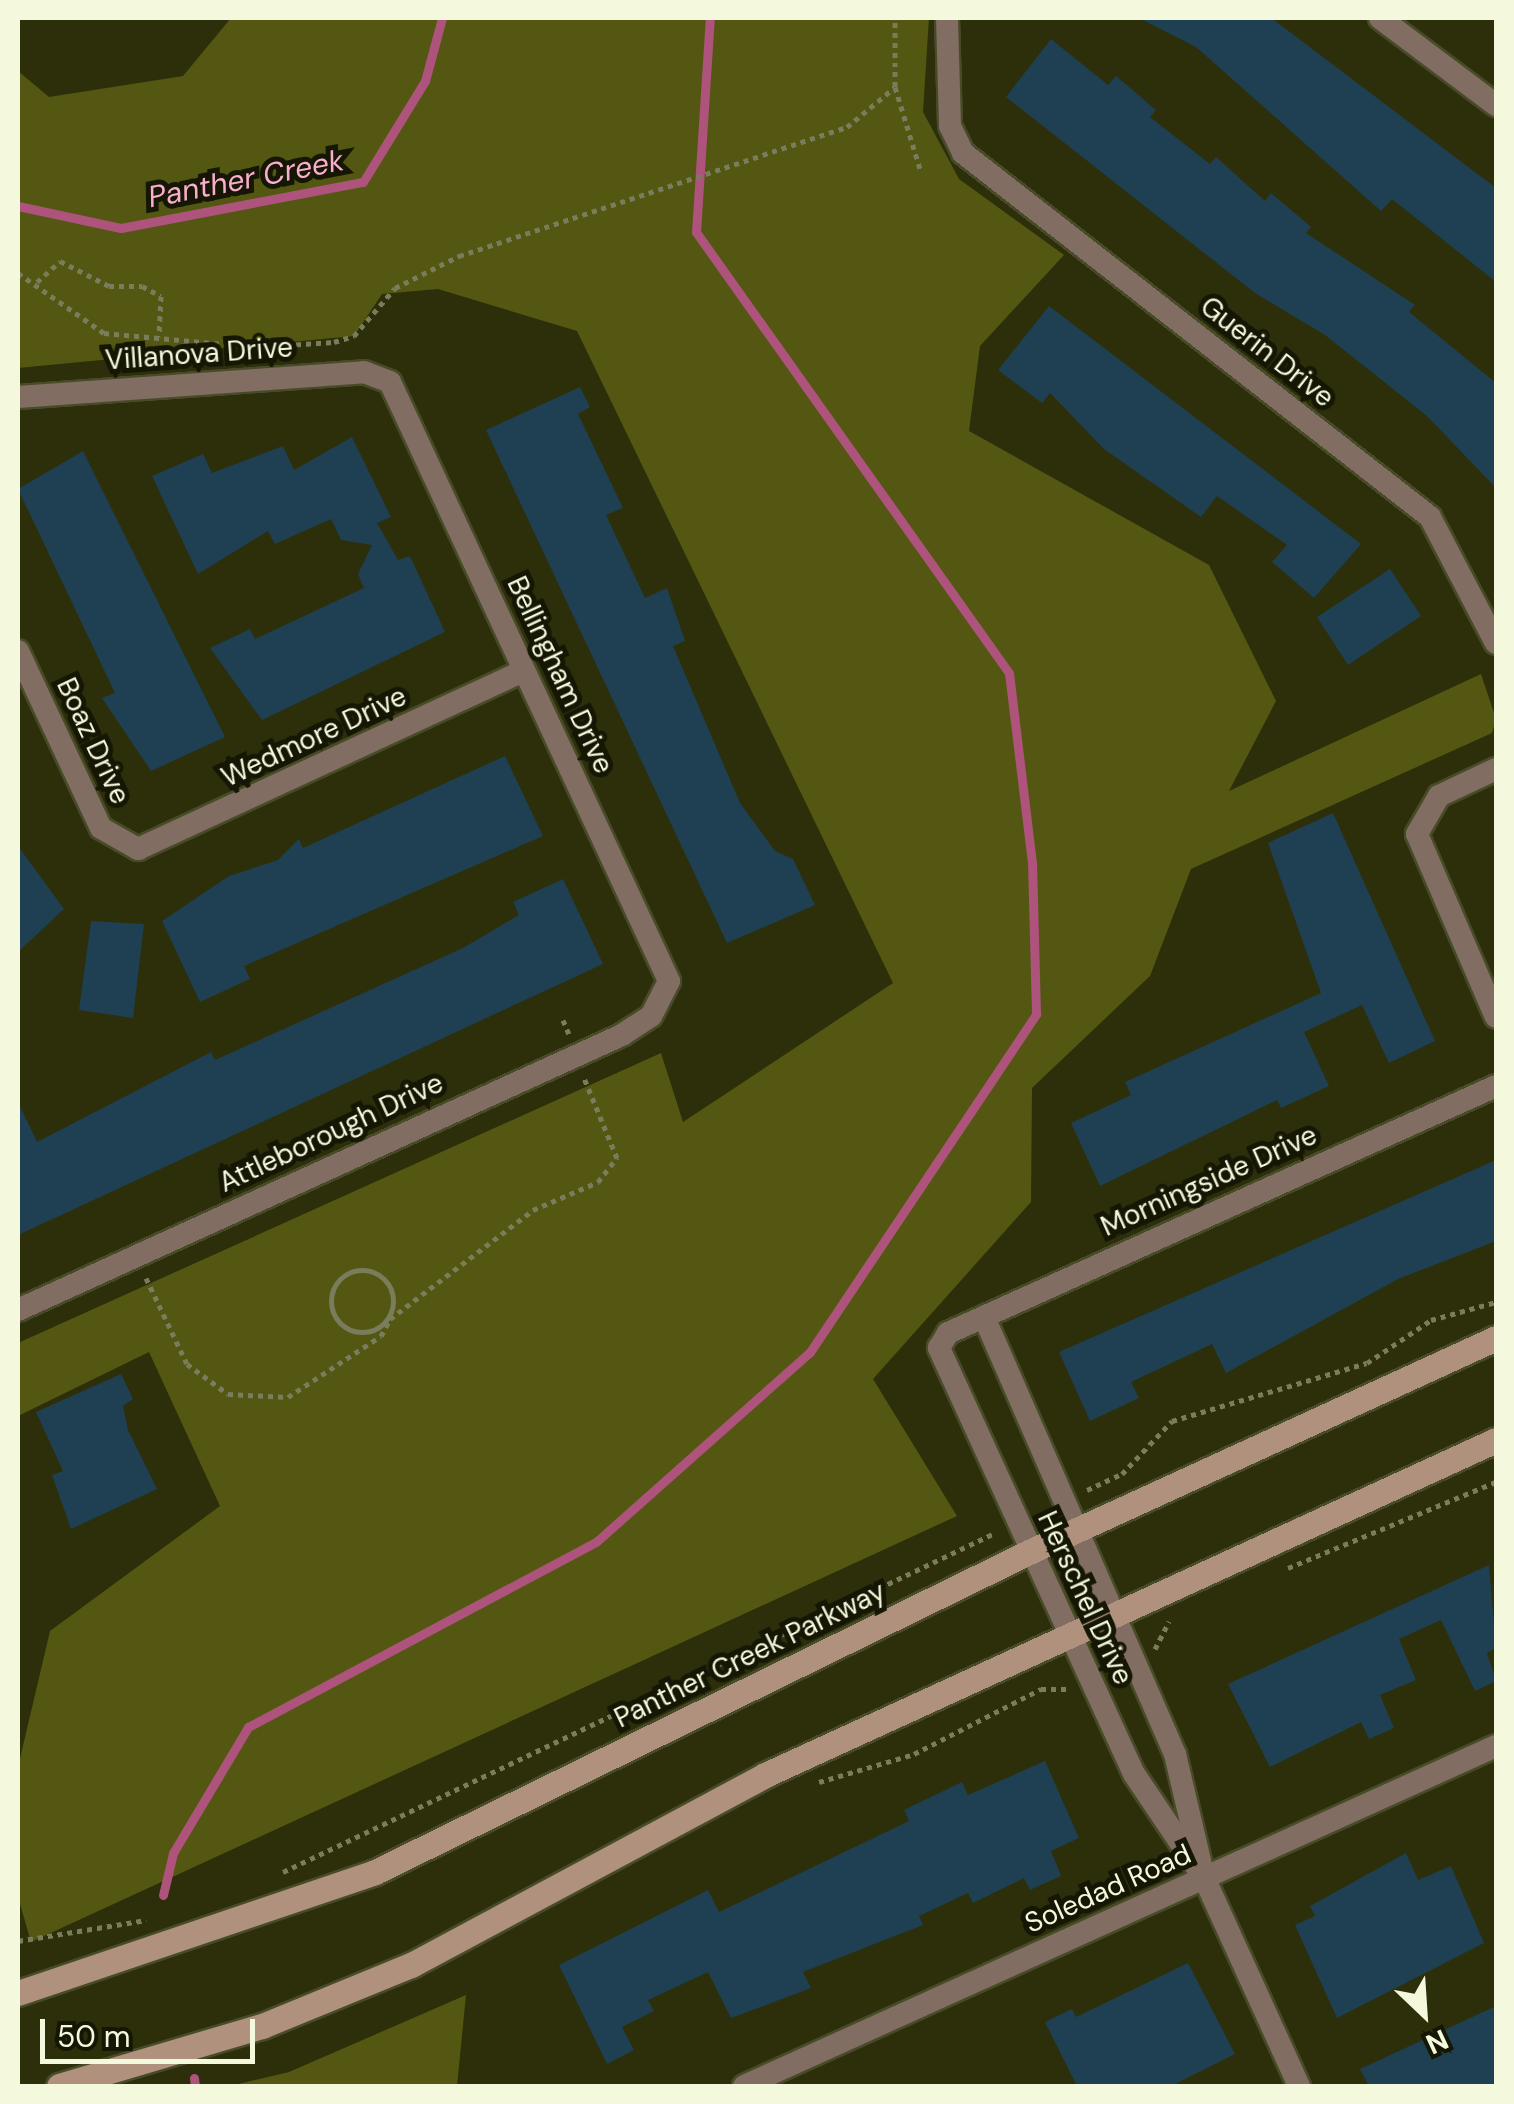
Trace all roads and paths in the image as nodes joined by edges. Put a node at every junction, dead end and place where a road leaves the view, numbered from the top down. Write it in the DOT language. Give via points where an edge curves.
graph roads {
  1 [pos="895,18"];
  2 [pos="947,18"];
  3 [pos="1380,18"];
  4 [pos="895,86"];
  5 [pos="1496,106"];
  6 [pos="921,172"];
  7 [pos="18,273"];
  8 [pos="37,282"];
  9 [pos="158,338"];
  10 [pos="384,378"];
  11 [pos="18,397"];
  12 [pos="1496,642"];
  13 [pos="18,651"];
  14 [pos="524,671"];
  15 [pos="1496,768"];
  16 [pos="126,848"];
  17 [pos="662,1001"];
  18 [pos="1496,1017"];
  19 [pos="563,1020"];
  20 [pos="578,1054"];
  21 [pos="1496,1086"];
  22 [pos="137,1256"];
  23 [pos="1496,1302"];
  24 [pos="18,1310"];
  25 [pos="984,1317"];
  26 [pos="390,1318"];
  27 [pos="948,1333"];
  28 [pos="1496,1338"];
  29 [pos="1496,1440"];
  30 [pos="1496,1482"];
  31 [pos="1068,1500"];
  32 [pos="1018,1523"];
  33 [pos="1081,1529"];
  34 [pos="1032,1551"];
  35 [pos="1282,1570"];
  36 [pos="1114,1614"];
  37 [pos="1182,1615"];
  38 [pos="1066,1634"];
  39 [pos="1135,1660"];
  40 [pos="1089,1679"];
  41 [pos="1496,1746"];
  42 [pos="805,1786"];
  43 [pos="278,1874"];
  44 [pos="1204,1878"];
  45 [pos="152,1920"];
  46 [pos="18,1941"];
  47 [pos="18,1993"];
  48 [pos="59,2086"];
  49 [pos="744,2086"];
  50 [pos="1299,2086"];
  1 -- 4 [label="path"];
  2 -- 12 [label="street, Guerin Drive" via="958,144 1430,516"];
  3 -- 5 [label="street"];
  4 -- 6 [label="path"];
  4 -- 9 [label="path" via="878,109 826,138 458,256 395,288 354,336 256,347"];
  7 -- 8 [label="path"];
  8 -- 9 [label="path" via="104,333"];
  8 -- 9 [label="path" via="60,261 109,286 142,286 161,296"];
  10 -- 11 [label="street, Villanova Drive" via="364,372"];
  10 -- 14 [label="street, Bellingham Drive"];
  13 -- 16 [label="street, Boaz Drive" via="101,828"];
  14 -- 16 [label="street, Wedmore Drive" via="176,836"];
  14 -- 17 [label="street, Bellingham Drive" via="665,969"];
  15 -- 18 [label="street" via="1439,796 1422,815 1420,851"];
  17 -- 20 [label="street, Attleborough Drive" via="640,1025"];
  19 -- 20 [label="path"];
  20 -- 22 [label="street, Attleborough Drive"];
  20 -- 26 [label="path" via="616,1158 598,1182 533,1210"];
  21 -- 25 [label="street, Morningside Drive"];
  22 -- 24 [label="street, Attleborough Drive"];
  22 -- 26 [label="path" via="187,1364 228,1394 288,1397 381,1336"];
  23 -- 31 [label="path" via="1432,1320 1366,1363 1172,1421 1122,1474"];
  25 -- 27 [label="street, Morningside Drive"];
  25 -- 31 [label="street, Herschel Drive"];
  26 -- 26 [label="path" via="394,1294 380,1273 355,1269 334,1284 330,1308 344,1329 369,1333"];
  27 -- 32 [label="street, Herschel Drive" via="941,1357"];
  28 -- 33 [label="main road, Panther Creek Parkway"];
  29 -- 36 [label="main road"];
  30 -- 35 [label="path"];
  31 -- 33 [label="street, Herschel Drive"];
  32 -- 34 [label="street, Herschel Drive"];
  32 -- 43 [label="path"];
  33 -- 34 [label="main road, Panther Creek Parkway"];
  33 -- 36 [label="street, Herschel Drive"];
  34 -- 38 [label="street, Herschel Drive"];
  34 -- 47 [label="main road, Panther Creek Parkway" via="375,1872"];
  36 -- 38 [label="main road"];
  36 -- 39 [label="street, Herschel Drive"];
  37 -- 39 [label="path" via="1165,1623 1160,1646"];
  38 -- 40 [label="street, Herschel Drive"];
  38 -- 48 [label="main road" via="764,1775 412,1965 262,2026"];
  39 -- 44 [label="street, Herschel Drive" via="1176,1754"];
  40 -- 42 [label="path" via="1041,1689 914,1754"];
  40 -- 44 [label="street, Herschel Drive" via="1134,1774"];
  41 -- 44 [label="street, Soledad Road"];
  44 -- 49 [label="street, Soledad Road"];
  44 -- 50 [label="street, Herschel Drive"];
  45 -- 46 [label="path"];
}
